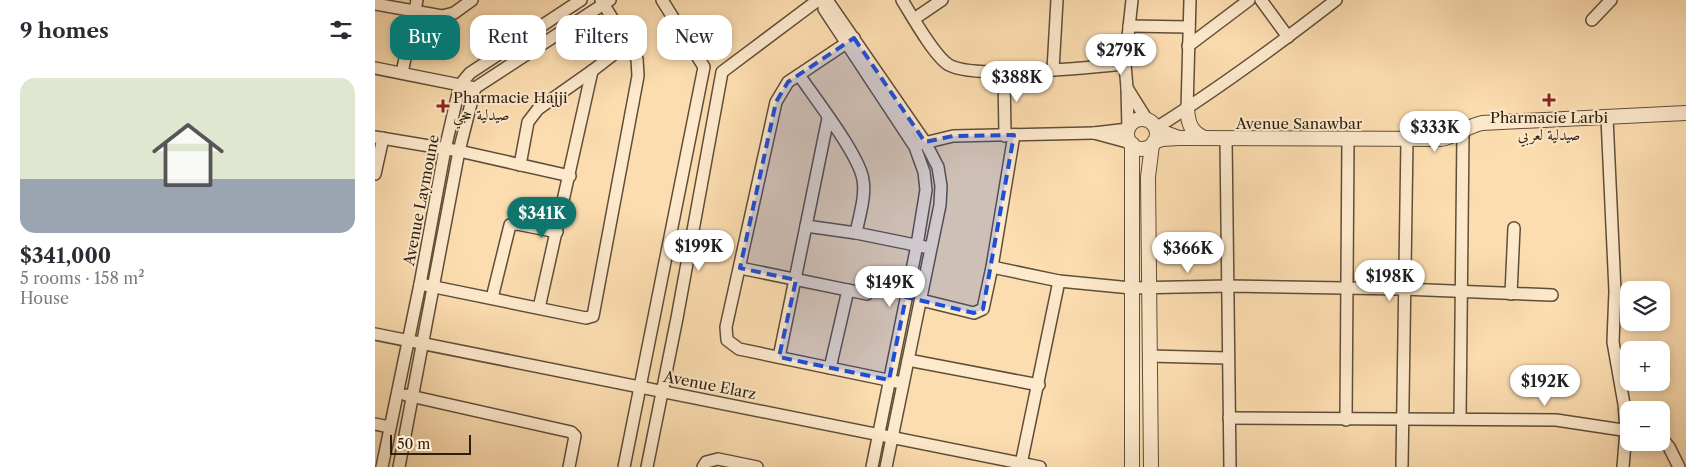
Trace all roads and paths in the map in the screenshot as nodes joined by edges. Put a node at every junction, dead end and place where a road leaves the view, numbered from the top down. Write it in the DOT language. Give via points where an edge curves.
graph roads {
  1 [pos="417,0"];
  2 [pos="472,0"];
  3 [pos="581,0"];
  4 [pos="662,0"];
  5 [pos="818,0"];
  6 [pos="825,0"];
  7 [pos="902,0"];
  8 [pos="942,0"];
  9 [pos="1057,0"];
  10 [pos="1132,0"];
  11 [pos="1190,0"];
  12 [pos="1249,0"];
  13 [pos="1261,0"];
  14 [pos="1336,0"];
  15 [pos="1611,0"];
  16 [pos="605,1"];
  17 [pos="375,4"];
  18 [pos="415,12"];
  19 [pos="612,15"];
  20 [pos="914,19"];
  21 [pos="1592,20"];
  22 [pos="1129,26"];
  23 [pos="1189,27"];
  24 [pos="1288,37"];
  25 [pos="850,41"];
  26 [pos="1188,46"];
  27 [pos="606,60"];
  28 [pos="637,60"];
  29 [pos="1125,64"];
  30 [pos="704,67"];
  31 [pos="375,68"];
  32 [pos="1053,70"];
  33 [pos="592,71"];
  34 [pos="722,72"];
  35 [pos="1004,72"];
  36 [pos="402,73"];
  37 [pos="799,75"];
  38 [pos="460,85"];
  39 [pos="475,88"];
  40 [pos="1127,88"];
  41 [pos="1187,109"];
  42 [pos="1686,113"];
  43 [pos="828,118"];
  44 [pos="1607,118"];
  45 [pos="1463,132"];
  46 [pos="1153,133"];
  47 [pos="1009,135"];
  48 [pos="379,137"];
  49 [pos="1130,138"];
  50 [pos="1206,138"];
  51 [pos="1226,139"];
  52 [pos="1348,139"];
  53 [pos="1407,140"];
  54 [pos="920,144"];
  55 [pos="445,149"];
  56 [pos="459,151"];
  57 [pos="520,165"];
  58 [pos="375,174"];
  59 [pos="570,176"];
  60 [pos="806,226"];
  61 [pos="1514,228"];
  62 [pos="557,232"];
  63 [pos="856,233"];
  64 [pos="917,245"];
  65 [pos="931,248"];
  66 [pos="992,267"];
  67 [pos="740,268"];
  68 [pos="796,280"];
  69 [pos="1059,281"];
  70 [pos="420,284"];
  71 [pos="433,285"];
  72 [pos="1229,286"];
  73 [pos="1131,288"];
  74 [pos="1148,289"];
  75 [pos="1347,289"];
  76 [pos="848,290"];
  77 [pos="1403,290"];
  78 [pos="1462,292"];
  79 [pos="867,294"];
  80 [pos="1511,294"];
  81 [pos="1552,295"];
  82 [pos="492,298"];
  83 [pos="921,300"];
  84 [pos="539,308"];
  85 [pos="375,334"];
  86 [pos="408,340"];
  87 [pos="423,344"];
  88 [pos="1149,356"];
  89 [pos="779,357"];
  90 [pos="1228,358"];
  91 [pos="907,360"];
  92 [pos="830,368"];
  93 [pos="889,380"];
  94 [pos="902,383"];
  95 [pos="1039,385"];
  96 [pos="640,386"];
  97 [pos="662,391"];
  98 [pos="397,393"];
  99 [pos="413,396"];
  100 [pos="1623,401"];
  101 [pos="1229,418"];
  102 [pos="1402,419"];
  103 [pos="1460,419"];
  104 [pos="1346,420"];
  105 [pos="375,424"];
  106 [pos="389,427"];
  107 [pos="1620,429"];
  108 [pos="877,434"];
  109 [pos="892,438"];
  110 [pos="1670,449"];
  111 [pos="1625,451"];
  112 [pos="973,455"];
  113 [pos="1021,464"];
  114 [pos="1401,466"];
  115 [pos="382,467"];
  116 [pos="399,467"];
  117 [pos="569,467"];
  118 [pos="624,467"];
  119 [pos="647,467"];
  120 [pos="703,467"];
  121 [pos="757,467"];
  122 [pos="872,467"];
  123 [pos="886,467"];
  124 [pos="970,467"];
  125 [pos="1040,467"];
  126 [pos="1132,467"];
  127 [pos="1151,467"];
  128 [pos="1230,467"];
  129 [pos="1623,467"];
  130 [pos="1679,467"];
  1 -- 18 [label="street"];
  2 -- 18 [label="street" via="449,15"];
  3 -- 38 [label="street" via="469,73"];
  4 -- 30 [label="street"];
  5 -- 34 [label="street"];
  6 -- 25 [label="street"];
  7 -- 20 [label="street"];
  8 -- 20 [label="street"];
  9 -- 32 [label="street"];
  10 -- 22 [label="street"];
  11 -- 23 [label="street"];
  12 -- 26 [label="street"];
  13 -- 24 [label="street"];
  14 -- 24 [label="street"];
  15 -- 21 [label="street"];
  16 -- 19 [label="street"];
  16 -- 39 [label="street"];
  17 -- 18 [label="street"];
  18 -- 36 [label="street"];
  20 -- 35 [label="street" via="949,65"];
  22 -- 23 [label="street"];
  22 -- 29 [label="street"];
  23 -- 26 [label="street"];
  24 -- 41 [label="street"];
  25 -- 37 [label="street"];
  25 -- 54 [label="street"];
  26 -- 41 [label="street"];
  27 -- 33 [label="street"];
  28 -- 84 [label="street" via="638,76 594,313 586,318"];
  29 -- 32 [label="street"];
  29 -- 40 [label="street"];
  30 -- 34 [label="street"];
  30 -- 96 [label="street"];
  31 -- 36 [label="street"];
  32 -- 35 [label="street"];
  33 -- 57 [label="street" via="531,117"];
  33 -- 59 [label="street"];
  34 -- 97 [label="street"];
  35 -- 47 [label="street"];
  36 -- 38 [label="street"];
  37 -- 43 [label="street"];
  37 -- 67 [label="street" via="787,82 776,102"];
  38 -- 39 [label="street"];
  38 -- 55 [label="street, Avenue Laymoune"];
  39 -- 56 [label="street, Avenue Laymoune"];
  40 -- 46 [label="street"];
  40 -- 49 [label="street"];
  41 -- 46 [label="street"];
  41 -- 50 [label="street" via="1191,128"];
  42 -- 44 [label="street, Avenue Sanawbar"];
  43 -- 60 [label="street"];
  43 -- 63 [label="street" via="862,173 864,182"];
  44 -- 45 [label="street, Avenue Sanawbar" via="1482,123 1473,124"];
  44 -- 100 [label="street" via="1613,221 1613,342"];
  45 -- 53 [label="street, Avenue Sanawbar" via="1441,139"];
  45 -- 78 [label="street"];
  46 -- 49 [label="street" via="1144,148"];
  46 -- 49 [label="street" via="1137,120"];
  46 -- 50 [label="street, Avenue Sanawbar" via="1179,138"];
  46 -- 74 [label="street" via="1148,177"];
  47 -- 49 [label="street" via="1094,133"];
  47 -- 54 [label="street" via="953,136"];
  47 -- 66 [label="street"];
  48 -- 55 [label="street"];
  48 -- 58 [label="street"];
  49 -- 73 [label="street"];
  50 -- 51 [label="street, Avenue Sanawbar"];
  51 -- 52 [label="street, Avenue Sanawbar"];
  51 -- 72 [label="street"];
  52 -- 53 [label="street, Avenue Sanawbar"];
  52 -- 75 [label="street"];
  53 -- 77 [label="street"];
  54 -- 64 [label="street" via="926,190"];
  54 -- 65 [label="street" via="938,167 941,186"];
  55 -- 56 [label="street"];
  55 -- 70 [label="street, Avenue Laymoune"];
  56 -- 57 [label="street"];
  56 -- 71 [label="street, Avenue Laymoune"];
  57 -- 59 [label="street"];
  59 -- 62 [label="street"];
  60 -- 63 [label="street"];
  60 -- 68 [label="street"];
  61 -- 80 [label="street"];
  62 -- 82 [label="street" via="510,225"];
  62 -- 84 [label="street"];
  63 -- 64 [label="street"];
  64 -- 65 [label="street"];
  64 -- 93 [label="street"];
  65 -- 83 [label="street"];
  66 -- 69 [label="street"];
  66 -- 83 [label="street" via="980,312"];
  67 -- 68 [label="street"];
  67 -- 89 [label="street" via="727,340 739,349"];
  68 -- 76 [label="street"];
  68 -- 89 [label="street"];
  69 -- 73 [label="street"];
  69 -- 95 [label="street"];
  70 -- 71 [label="street"];
  70 -- 86 [label="street, Avenue Laymoune"];
  71 -- 82 [label="street"];
  71 -- 87 [label="street, Avenue Laymoune"];
  72 -- 74 [label="street"];
  72 -- 75 [label="street"];
  72 -- 90 [label="street"];
  73 -- 74 [label="street"];
  73 -- 126 [label="street"];
  74 -- 88 [label="street"];
  75 -- 77 [label="street"];
  75 -- 104 [label="street"];
  76 -- 79 [label="street"];
  76 -- 92 [label="street"];
  77 -- 78 [label="street"];
  77 -- 102 [label="street"];
  78 -- 80 [label="street"];
  78 -- 103 [label="street"];
  80 -- 81 [label="street"];
  82 -- 84 [label="street"];
  83 -- 91 [label="street"];
  85 -- 86 [label="street, Avenue Elarz"];
  86 -- 87 [label="street, Avenue Elarz"];
  86 -- 98 [label="street, Avenue Laymoune"];
  87 -- 96 [label="street, Avenue Elarz"];
  87 -- 99 [label="street, Avenue Laymoune"];
  88 -- 90 [label="street"];
  88 -- 127 [label="street"];
  89 -- 92 [label="street"];
  90 -- 101 [label="street"];
  91 -- 94 [label="street"];
  91 -- 95 [label="street"];
  92 -- 93 [label="street"];
  93 -- 94 [label="street"];
  93 -- 108 [label="street"];
  94 -- 109 [label="street"];
  95 -- 113 [label="street"];
  96 -- 97 [label="street, Avenue Elarz"];
  96 -- 118 [label="street"];
  97 -- 108 [label="street, Avenue Elarz"];
  97 -- 119 [label="street"];
  98 -- 99 [label="street"];
  98 -- 106 [label="street, Avenue Laymoune"];
  99 -- 116 [label="street, Avenue Laymoune"];
  99 -- 117 [label="street" via="571,432 575,441"];
  101 -- 104 [label="street"];
  101 -- 128 [label="street"];
  102 -- 103 [label="street"];
  102 -- 104 [label="street"];
  102 -- 114 [label="street"];
  103 -- 107 [label="street" via="1556,420"];
  105 -- 106 [label="street"];
  106 -- 115 [label="street, Avenue Laymoune"];
  108 -- 109 [label="street, Avenue Elarz"];
  108 -- 122 [label="street"];
  109 -- 112 [label="street, Avenue Elarz"];
  109 -- 123 [label="street"];
  110 -- 130 [label="street"];
  111 -- 129 [label="street"];
  112 -- 113 [label="street, Avenue Elarz"];
  112 -- 124 [label="street"];
  113 -- 125 [label="street, Avenue Elarz"];
  120 -- 121 [label="street" via="706,462 718,460"];
}
